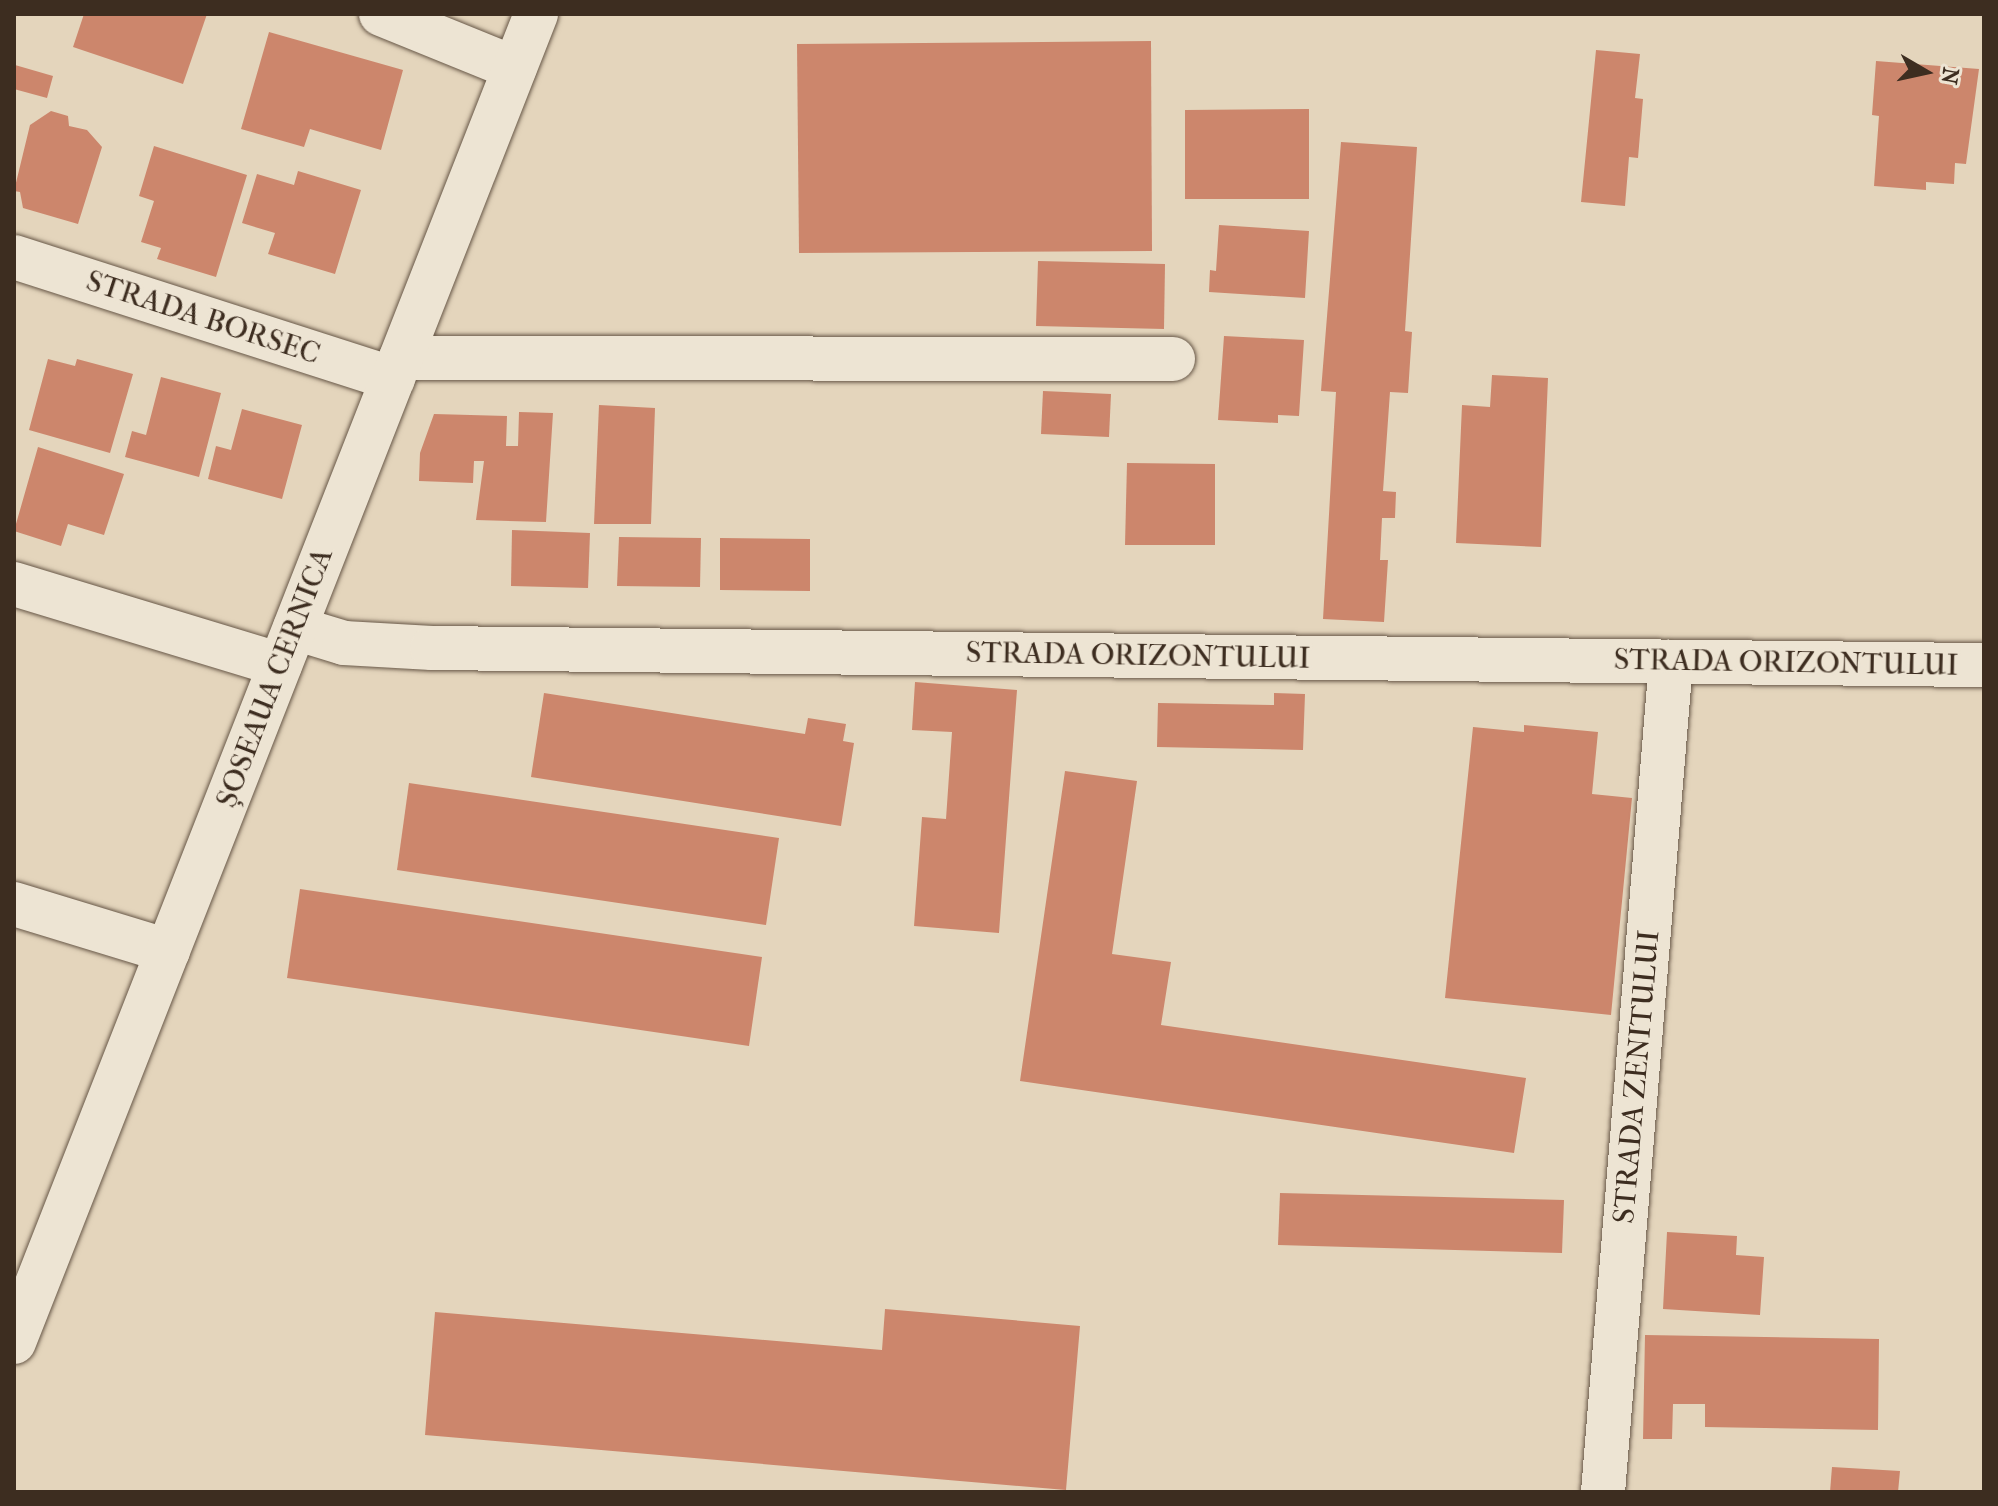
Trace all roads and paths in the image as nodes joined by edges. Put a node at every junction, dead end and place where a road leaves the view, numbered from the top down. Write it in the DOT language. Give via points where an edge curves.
graph roads {
  1 [pos="381,14"];
  2 [pos="536,14"];
  3 [pos="514,68"];
  4 [pos="14,257"];
  5 [pos="1173,359"];
  6 [pos="397,369"];
  7 [pos="14,584"];
  8 [pos="287,647"];
  9 [pos="1671,662"];
  10 [pos="1984,665"];
  11 [pos="14,904"];
  12 [pos="168,951"];
  13 [pos="18,1319"];
  14 [pos="1603,1492"];
  1 -- 3 [label="street"];
  2 -- 3 [label="street, ȘOSEAUA CERNICA"];
  3 -- 6 [label="street, ȘOSEAUA CERNICA"];
  4 -- 6 [label="street, STRADA BORSEC"];
  5 -- 6 [label="street, STRADA BORSEC"];
  6 -- 8 [label="street, ȘOSEAUA CERNICA"];
  7 -- 8 [label="street, STRADA ORIZONTULUI"];
  8 -- 9 [label="street, STRADA ORIZONTULUI" via="344,643"];
  8 -- 12 [label="street, ȘOSEAUA CERNICA"];
  9 -- 10 [label="street, STRADA ORIZONTULUI"];
  9 -- 14 [label="street, STRADA ZENITULUI"];
  11 -- 12 [label="street"];
  12 -- 13 [label="street, ȘOSEAUA CERNICA"];
}
